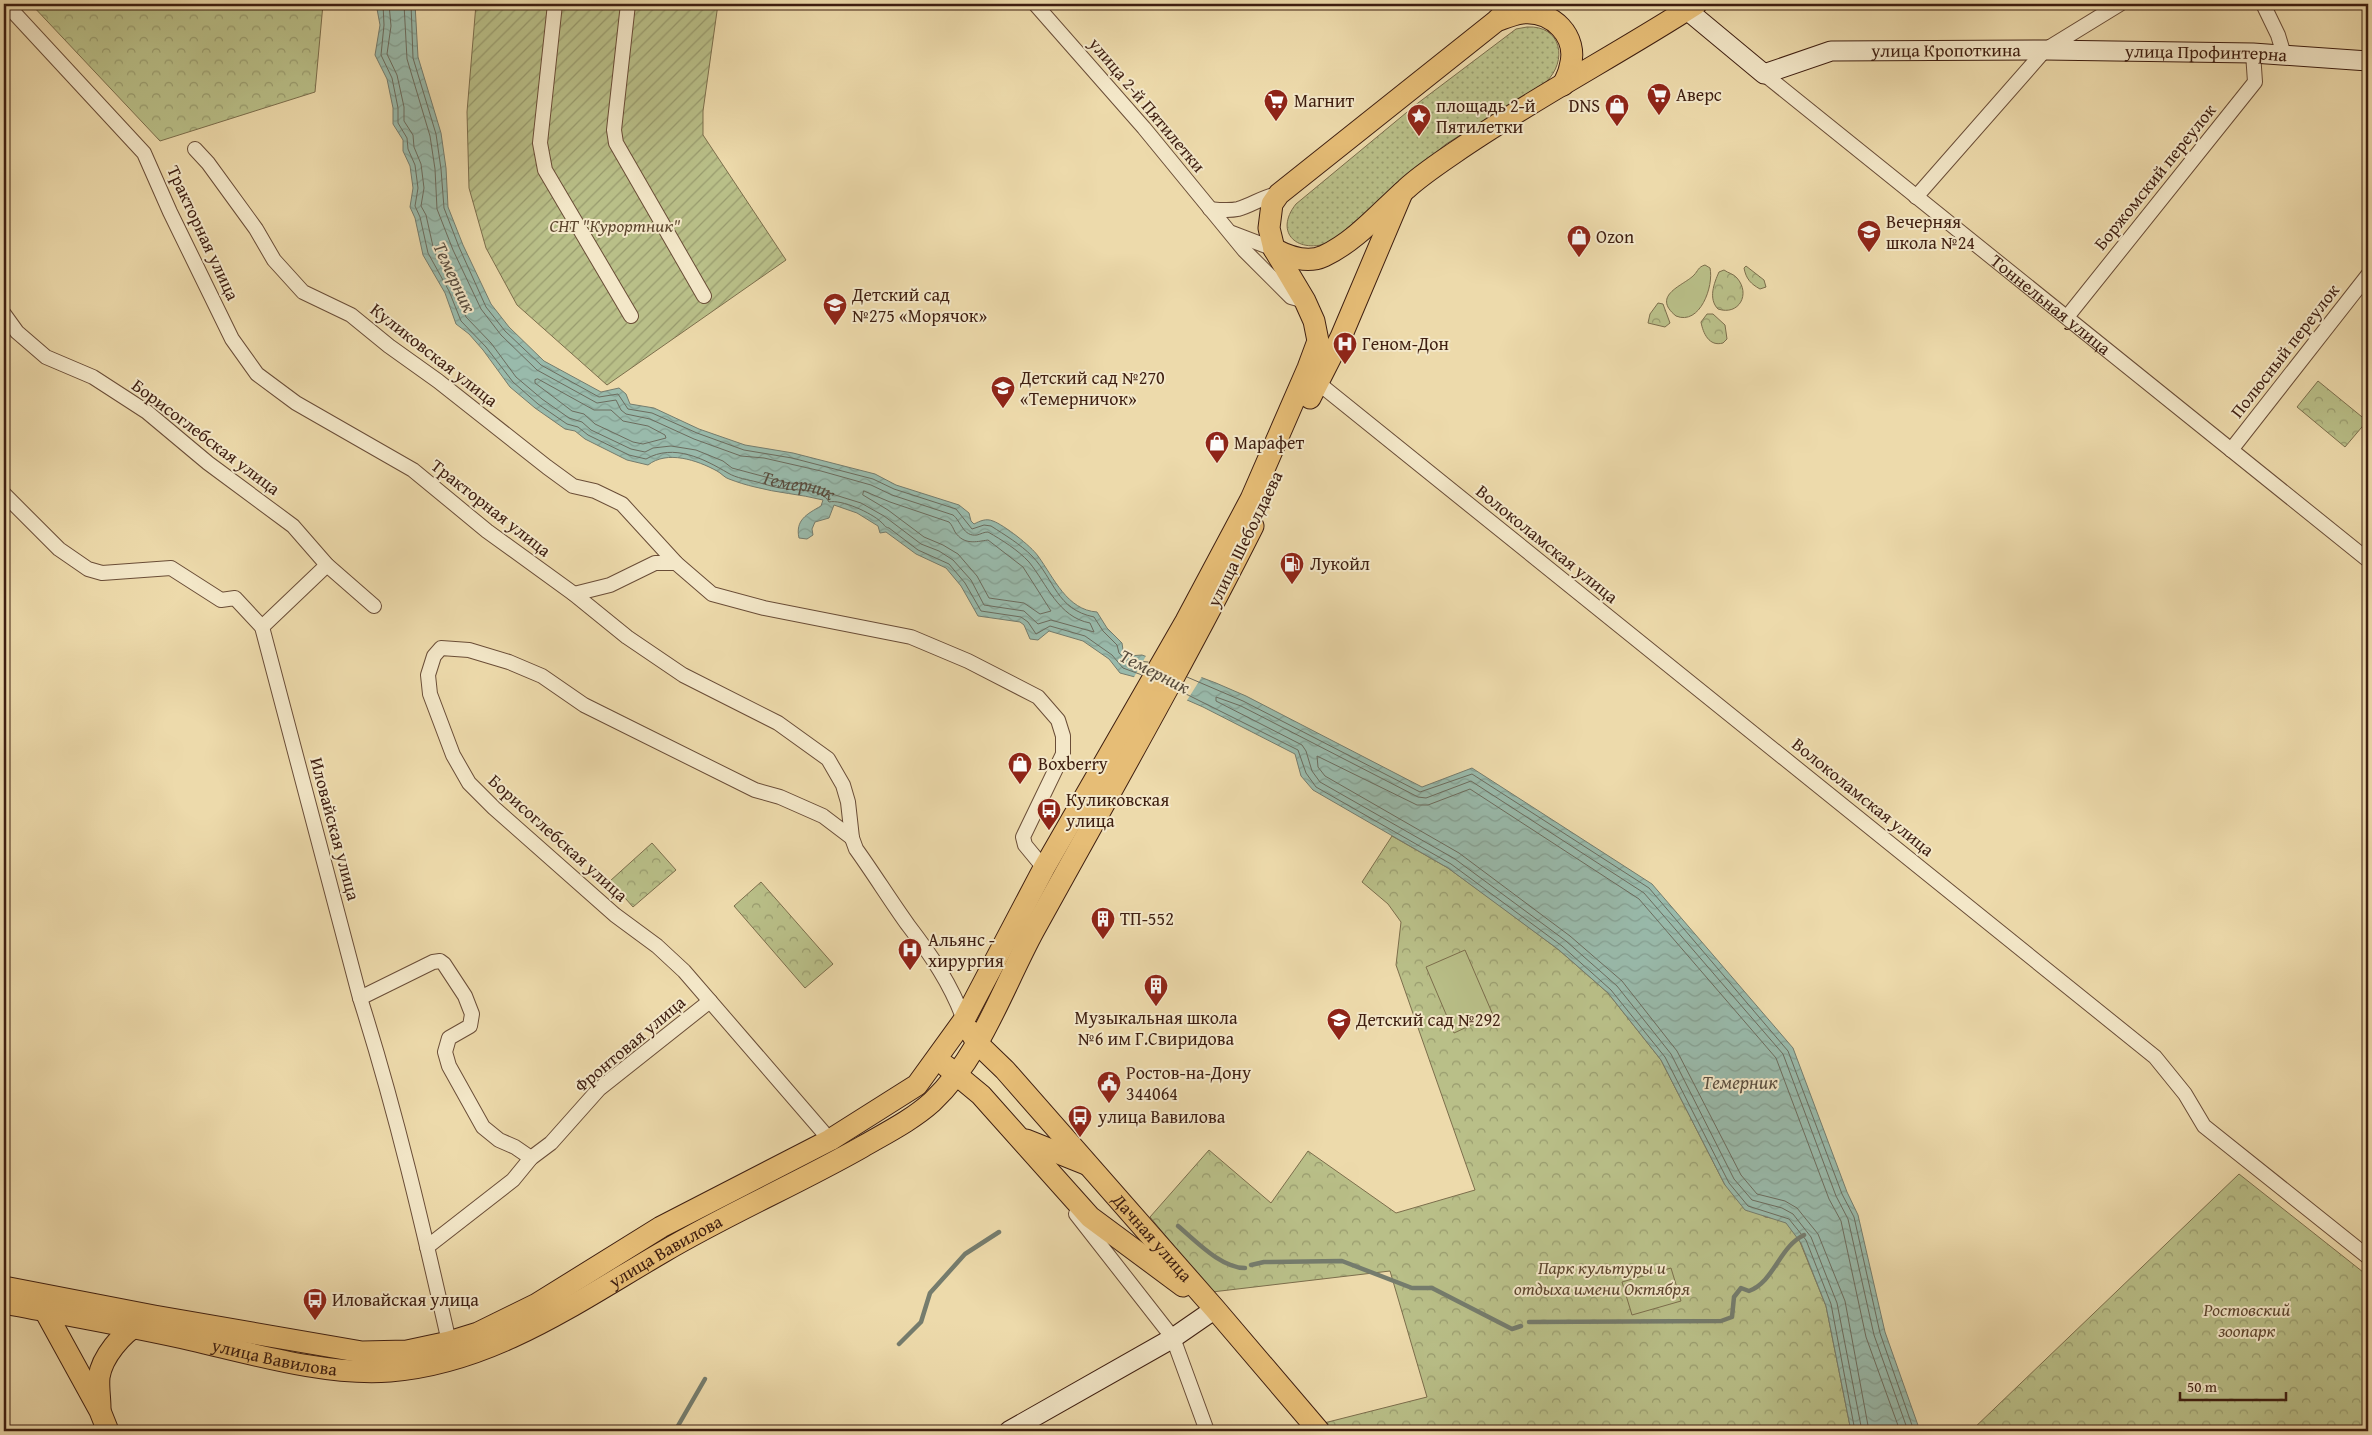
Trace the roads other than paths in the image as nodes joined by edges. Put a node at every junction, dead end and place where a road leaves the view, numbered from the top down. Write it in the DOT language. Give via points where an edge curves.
graph roads {
  1 [pos="6,4"];
  2 [pos="555,4"];
  3 [pos="628,4"];
  4 [pos="1035,4"];
  5 [pos="1514,4"];
  6 [pos="2120,4"];
  7 [pos="2263,4"];
  8 [pos="1692,7"];
  9 [pos="1496,22"];
  10 [pos="2045,50"];
  11 [pos="2253,54"];
  12 [pos="2284,55"];
  13 [pos="2368,61"];
  14 [pos="1764,74"];
  15 [pos="1563,85"];
  16 [pos="195,149"];
  17 [pos="1402,193"];
  18 [pos="1279,194"];
  19 [pos="1916,197"];
  20 [pos="1210,209"];
  21 [pos="1229,232"];
  22 [pos="1274,249"];
  23 [pos="2368,276"];
  24 [pos="704,296"];
  25 [pos="1305,301"];
  26 [pos="4,314"];
  27 [pos="631,316"];
  28 [pos="2067,317"];
  29 [pos="1317,372"];
  30 [pos="2231,450"];
  31 [pos="4,494"];
  32 [pos="2368,560"];
  33 [pos="676,562"];
  34 [pos="327,565"];
  35 [pos="574,594"];
  36 [pos="374,606"];
  37 [pos="262,627"];
  38 [pos="1117,758"];
  39 [pos="852,838"];
  40 [pos="1044,868"];
  41 [pos="360,998"];
  42 [pos="710,1001"];
  43 [pos="964,1020"];
  44 [pos="977,1043"];
  45 [pos="938,1058"];
  46 [pos="956,1074"];
  47 [pos="1023,1139"];
  48 [pos="830,1140"];
  49 [pos="531,1158"];
  50 [pos="1088,1165"];
  51 [pos="1064,1188"];
  52 [pos="427,1247"];
  53 [pos="2368,1257"];
  54 [pos="4,1287"];
  55 [pos="4,1303"];
  56 [pos="1215,1309"];
  57 [pos="45,1311"];
  58 [pos="154,1316"];
  59 [pos="130,1329"];
  60 [pos="1174,1338"];
  61 [pos="449,1342"];
  62 [pos="100,1411"];
  63 [pos="108,1431"];
  64 [pos="1010,1431"];
  65 [pos="1207,1431"];
  66 [pos="1318,1431"];
  1 -- 35 [label="street, Тракторная улица" via="144,153 232,338 257,374 296,403 413,470 487,531"];
  2 -- 27 [label="street" via="540,143 545,170"];
  3 -- 24 [label="street" via="614,130 616,143"];
  4 -- 20 [label="street, улица 2-й Пятилетки"];
  5 -- 9 [label="main road"];
  6 -- 10 [label="street, улица Кропоткина"];
  7 -- 12 [label="street"];
  8 -- 14 [label="street, Тоннельная улица"];
  8 -- 15 [label="main road"];
  9 -- 15 [label="main road" via="1523,13 1548,16 1557,23 1566,33 1572,56"];
  9 -- 18 [label="main road"];
  10 -- 11 [label="street, улица Профинтерна"];
  10 -- 14 [label="street, улица Кропоткина" via="1831,51"];
  10 -- 19 [label="street"];
  11 -- 12 [label="street, улица Профинтерна"];
  11 -- 28 [label="street, Боржомский переулок" via="2255,82"];
  12 -- 13 [label="street, улица Профинтерна"];
  14 -- 19 [label="street, Тоннельная улица"];
  15 -- 17 [label="main road" via="1465,146"];
  16 -- 33 [label="street, Куликовская улица" via="256,229 274,260 303,292 352,315 573,486 595,491 622,504"];
  17 -- 22 [label="main road" via="1360,232 1322,258 1292,258"];
  17 -- 29 [label="main road" via="1341,336"];
  18 -- 20 [label="street" via="1267,195 1239,209"];
  18 -- 22 [label="main road" via="1269,216"];
  19 -- 28 [label="street, Тоннельная улица"];
  20 -- 21 [label="street, улица 2-й Пятилетки"];
  21 -- 22 [label="street, улица 2-й Пятилетки"];
  21 -- 25 [label="street, улица 2-й Пятилетки" via="1292,297"];
  22 -- 25 [label="main road"];
  23 -- 30 [label="street, Полюсный переулок"];
  25 -- 29 [label="main road" via="1318,341"];
  26 -- 34 [label="street, Борисоглебская улица" via="17,332 46,357 93,378 147,412 208,463 293,526"];
  28 -- 30 [label="street, Тоннельная улица"];
  29 -- 38 [label="main road, улица Шеболдаева" via="1262,508"];
  29 -- 53 [label="street, Волоколамская улица" via="2156,1057 2204,1126"];
  30 -- 32 [label="street, Тоннельная улица"];
  31 -- 37 [label="street, Иловайская улица" via="59,549 88,569 102,573 171,568 221,600 235,598"];
  33 -- 35 [label="street" via="655,563 610,585"];
  33 -- 40 [label="street, Куликовская улица" via="712,594 764,608 910,637 968,661 1038,697 1058,720 1063,745 1063,754 1023,837 1025,845"];
  34 -- 36 [label="street, Борисоглебская улица"];
  34 -- 37 [label="street"];
  35 -- 39 [label="street, Тракторная улица" via="627,637 683,675 778,723 828,759 843,785"];
  37 -- 41 [label="street, Иловайская улица"];
  38 -- 40 [label="main road, улица Вавилова"];
  38 -- 44 [label="main road, улица Вавилова"];
  39 -- 42 [label="street, Борисоглебская улица" via="824,816 746,785 584,705 542,676 518,665 469,650 441,648 434,656 428,675 430,694 453,755 469,783 615,915 657,946"];
  39 -- 43 [label="street, Тракторная улица" via="856,849 929,951 956,997"];
  40 -- 43 [label="main road, улица Вавилова"];
  41 -- 49 [label="street" via="433,962 444,964 465,996 472,1014 470,1026 450,1038 445,1052 449,1066 483,1127"];
  41 -- 52 [label="street, Иловайская улица"];
  42 -- 48 [label="street, Борисоглебская улица"];
  42 -- 49 [label="street, Фронтовая улица" via="599,1089 551,1143"];
  43 -- 44 [label="main road, Дачная улица"];
  43 -- 45 [label="main road, улица Вавилова"];
  44 -- 46 [label="main road, улица Вавилова"];
  44 -- 50 [label="main road, Дачная улица" via="1006,1070"];
  45 -- 46 [label="main road, Дачная улица"];
  45 -- 48 [label="main road, улица Вавилова" via="917,1085"];
  46 -- 47 [label="main road, Дачная улица"];
  46 -- 59 [label="main road, улица Вавилова" via="932,1101 908,1120 673,1246 547,1320 486,1350 452,1360 386,1371 320,1367"];
  47 -- 50 [label="main road"];
  47 -- 51 [label="main road, Дачная улица"];
  48 -- 61 [label="main road, улица Вавилова" via="661,1227 537,1304 478,1333"];
  49 -- 52 [label="street, Фронтовая улица" via="513,1180"];
  50 -- 56 [label="main road, Дачная улица"];
  51 -- 56 [label="main road, Дачная улица" via="1090,1217"];
  51 -- 60 [label="street, Дачная улица" via="1077,1217"];
  52 -- 61 [label="street, Иловайская улица"];
  54 -- 58 [label="main road, улица Вавилова"];
  55 -- 57 [label="main road, улица Вавилова"];
  56 -- 60 [label="street"];
  56 -- 66 [label="main road"];
  57 -- 59 [label="main road, улица Вавилова"];
  57 -- 62 [label="main road"];
  58 -- 59 [label="main road"];
  58 -- 61 [label="main road, улица Вавилова" via="362,1352 407,1351"];
  59 -- 62 [label="main road" via="110,1351 100,1375"];
  60 -- 64 [label="street"];
  60 -- 65 [label="street, Дачная улица"];
  62 -- 63 [label="main road"];
}
